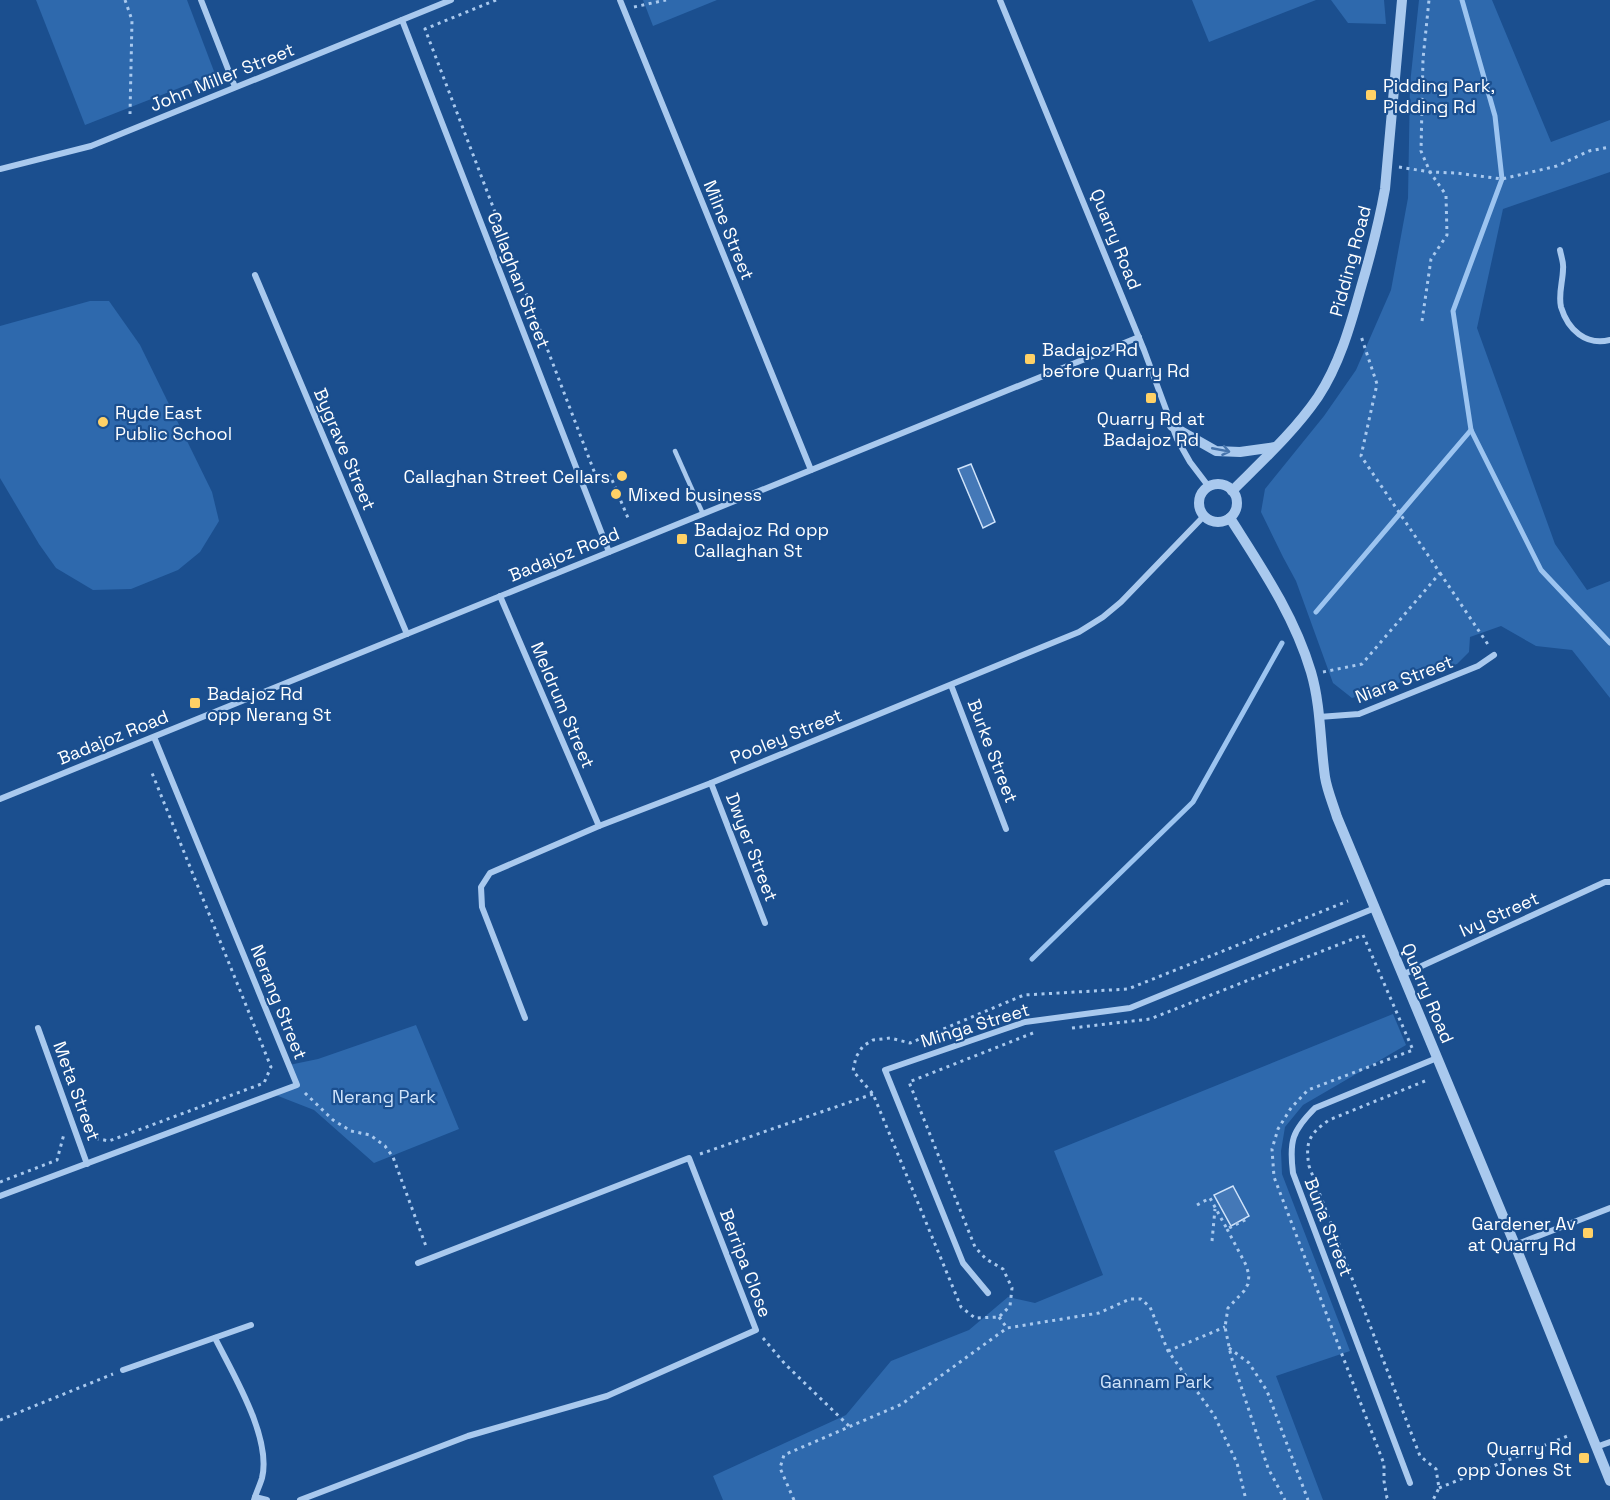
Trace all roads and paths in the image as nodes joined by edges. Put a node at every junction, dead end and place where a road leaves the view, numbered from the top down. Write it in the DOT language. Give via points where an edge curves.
graph roads {
  1 [pos="125,0"];
  2 [pos="201,0"];
  3 [pos="451,0"];
  4 [pos="496,0"];
  5 [pos="620,0"];
  6 [pos="666,0"];
  7 [pos="1000,0"];
  8 [pos="1402,0"];
  9 [pos="1429,0"];
  10 [pos="624,11"];
  11 [pos="402,20"];
  12 [pos="235,87"];
  13 [pos="130,114"];
  14 [pos="1610,147"];
  15 [pos="1388,165"];
  16 [pos="0,169"];
  17 [pos="1430,172"];
  18 [pos="1560,250"];
  19 [pos="255,275"];
  20 [pos="1354,314"];
  21 [pos="1422,321"];
  22 [pos="1139,337"];
  23 [pos="1610,340"];
  24 [pos="1172,426"];
  25 [pos="1275,447"];
  26 [pos="675,451"];
  27 [pos="811,470"];
  28 [pos="1209,487"];
  29 [pos="1232,491"];
  30 [pos="703,514"];
  31 [pos="1204,516"];
  32 [pos="628,518"];
  33 [pos="1230,518"];
  34 [pos="609,552"];
  35 [pos="1440,573"];
  36 [pos="500,596"];
  37 [pos="406,634"];
  38 [pos="1494,654"];
  39 [pos="1311,674"];
  40 [pos="951,685"];
  41 [pos="1319,717"];
  42 [pos="154,737"];
  43 [pos="152,773"];
  44 [pos="711,783"];
  45 [pos="0,799"];
  46 [pos="599,826"];
  47 [pos="1006,829"];
  48 [pos="1610,882"];
  49 [pos="1348,901"];
  50 [pos="1376,909"];
  51 [pos="765,923"];
  52 [pos="1363,935"];
  53 [pos="1402,975"];
  54 [pos="525,1018"];
  55 [pos="38,1028"];
  56 [pos="1413,1050"];
  57 [pos="1437,1058"];
  58 [pos="1425,1081"];
  59 [pos="909,1082"];
  60 [pos="297,1085"];
  61 [pos="873,1094"];
  62 [pos="75,1129"];
  63 [pos="689,1158"];
  64 [pos="87,1164"];
  65 [pos="0,1182"];
  66 [pos="0,1196"];
  67 [pos="1197,1205"];
  68 [pos="1215,1208"];
  69 [pos="1610,1208"];
  70 [pos="1247,1219"];
  71 [pos="1227,1229"];
  72 [pos="1212,1241"];
  73 [pos="1515,1245"];
  74 [pos="430,1258"];
  75 [pos="418,1263"];
  76 [pos="988,1293"];
  77 [pos="999,1317"];
  78 [pos="251,1324"];
  79 [pos="1225,1327"];
  80 [pos="1007,1328"];
  81 [pos="756,1330"];
  82 [pos="215,1338"];
  83 [pos="1229,1348"];
  84 [pos="1168,1351"];
  85 [pos="123,1370"];
  86 [pos="0,1420"];
  87 [pos="850,1427"];
  88 [pos="1570,1435"];
  89 [pos="1610,1442"];
  90 [pos="1596,1447"];
  91 [pos="1610,1481"];
  92 [pos="1410,1483"];
  93 [pos="1439,1488"];
  94 [pos="254,1498"];
  95 [pos="267,1500"];
  96 [pos="300,1500"];
  97 [pos="794,1500"];
  98 [pos="1246,1500"];
  99 [pos="1285,1500"];
  100 [pos="1308,1500"];
  101 [pos="1433,1500"];
  1 -- 13 [label="path" via="132,20"];
  2 -- 12 [label="street"];
  3 -- 11 [label="street, John Miller Street"];
  4 -- 32 [label="path" via="425,29 597,479 610,475"];
  5 -- 10 [label="street, Milne Street"];
  6 -- 10 [label="path"];
  7 -- 22 [label="street, Quarry Road"];
  8 -- 15 [label="street, Pidding Road"];
  9 -- 17 [label="path" via="1421,151"];
  10 -- 27 [label="street, Milne Street"];
  11 -- 12 [label="street, John Miller Street"];
  11 -- 34 [label="street, Callaghan Street"];
  12 -- 16 [label="street, John Miller Street" via="90,146"];
  14 -- 17 [label="path" via="1589,151 1557,166 1502,179"];
  15 -- 17 [label="path"];
  15 -- 20 [label="street, Pidding Road" via="1380,220"];
  17 -- 21 [label="path" via="1446,195 1447,235 1431,259"];
  18 -- 23 [label="street" via="1564,268 1561,306 1572,328 1582,337 1599,342"];
  19 -- 37 [label="street, Bygrave Street"];
  20 -- 25 [label="street, Pidding Road" via="1323,388"];
  20 -- 35 [label="path" via="1377,384 1361,456"];
  22 -- 24 [label="street, Quarry Road"];
  22 -- 27 [label="street, Badajoz Road"];
  24 -- 25 [label="street, one-way" via="1216,451"];
  24 -- 28 [label="street, Quarry Road" via="1190,462"];
  25 -- 29 [label="street, Pidding Road"];
  26 -- 30 [label="lane"];
  27 -- 30 [label="street, Badajoz Road"];
  28 -- 29 [label="street" via="1219,484"];
  28 -- 31 [label="street" via="1200,497"];
  29 -- 33 [label="street" via="1237,505"];
  30 -- 34 [label="street, Badajoz Road"];
  31 -- 33 [label="street" via="1214,521"];
  31 -- 40 [label="street, Pooley Street" via="1103,617 1078,632"];
  33 -- 39 [label="street, Quarry Road" via="1281,599"];
  34 -- 36 [label="street, Badajoz Road"];
  35 -- 38 [label="path"];
  35 -- 39 [label="path" via="1362,664"];
  36 -- 37 [label="street, Badajoz Road"];
  36 -- 46 [label="street, Meldrum Street"];
  37 -- 42 [label="street, Badajoz Road"];
  38 -- 41 [label="street, Niara Street" via="1478,666 1359,714"];
  39 -- 41 [label="street, Quarry Road"];
  40 -- 44 [label="street, Pooley Street"];
  40 -- 47 [label="street, Burke Street"];
  41 -- 50 [label="street, Quarry Road" via="1326,779 1337,817"];
  42 -- 45 [label="street, Badajoz Road"];
  42 -- 60 [label="street, Nerang Street"];
  43 -- 62 [label="path" via="272,1067 264,1083 109,1141 94,1138 88,1124"];
  44 -- 46 [label="street, Pooley Street"];
  44 -- 51 [label="street, Dwyer Street"];
  46 -- 54 [label="street, Pooley Street" via="490,873 481,887 482,907"];
  48 -- 53 [label="street, Ivy Street"];
  49 -- 61 [label="path" via="1128,989 1024,996 910,1043 890,1038 873,1040 863,1046 853,1071"];
  50 -- 53 [label="street, Quarry Road"];
  50 -- 76 [label="street, Minga Street" via="1130,1008 1025,1022 885,1070 963,1263"];
  52 -- 56 [label="path"];
  53 -- 57 [label="street, Quarry Road"];
  55 -- 62 [label="street, Meta Street"];
  57 -- 73 [label="street, Quarry Road"];
  57 -- 92 [label="street, Buna Street" via="1315,1108 1293,1136 1290,1151 1293,1173"];
  58 -- 93 [label="path" via="1329,1120 1318,1127 1306,1151 1420,1456 1436,1469"];
  59 -- 77 [label="path" via="975,1246 986,1259 1003,1269 1012,1288 1010,1306"];
  60 -- 64 [label="street, Nerang Street"];
  60 -- 74 [label="path" via="333,1120 351,1131 370,1135 389,1151"];
  61 -- 63 [label="path"];
  61 -- 77 [label="path" via="961,1307 975,1317"];
  62 -- 64 [label="street, Meta Street"];
  62 -- 65 [label="path" via="63,1134 57,1160"];
  63 -- 74 [label="street"];
  63 -- 81 [label="street, Berripa Close"];
  64 -- 66 [label="street, Nerang Street"];
  67 -- 68 [label="path" via="1210,1198"];
  68 -- 71 [label="path"];
  68 -- 72 [label="path"];
  69 -- 73 [label="street"];
  70 -- 71 [label="path"];
  71 -- 79 [label="path" via="1249,1275 1244,1291 1228,1308"];
  73 -- 90 [label="street, Quarry Road"];
  74 -- 75 [label="street"];
  77 -- 80 [label="path"];
  78 -- 82 [label="street"];
  79 -- 83 [label="path"];
  79 -- 84 [label="path"];
  80 -- 84 [label="path" via="1099,1313 1130,1299 1141,1299 1150,1307"];
  80 -- 87 [label="path" via="902,1404"];
  81 -- 87 [label="path"];
  81 -- 96 [label="street, Berripa Close" via="607,1396 468,1436"];
  82 -- 85 [label="street"];
  82 -- 94 [label="street" via="258,1432 263,1465"];
  83 -- 99 [label="path" via="1268,1468"];
  83 -- 100 [label="path" via="1249,1363 1267,1391"];
  84 -- 98 [label="path" via="1214,1414 1237,1463"];
  85 -- 86 [label="path"];
  87 -- 97 [label="path" via="784,1455 780,1468"];
  88 -- 93 [label="path"];
  89 -- 90 [label="street"];
  90 -- 91 [label="street, Quarry Road"];
  93 -- 101 [label="path"];
  94 -- 95 [label="street"];
}
